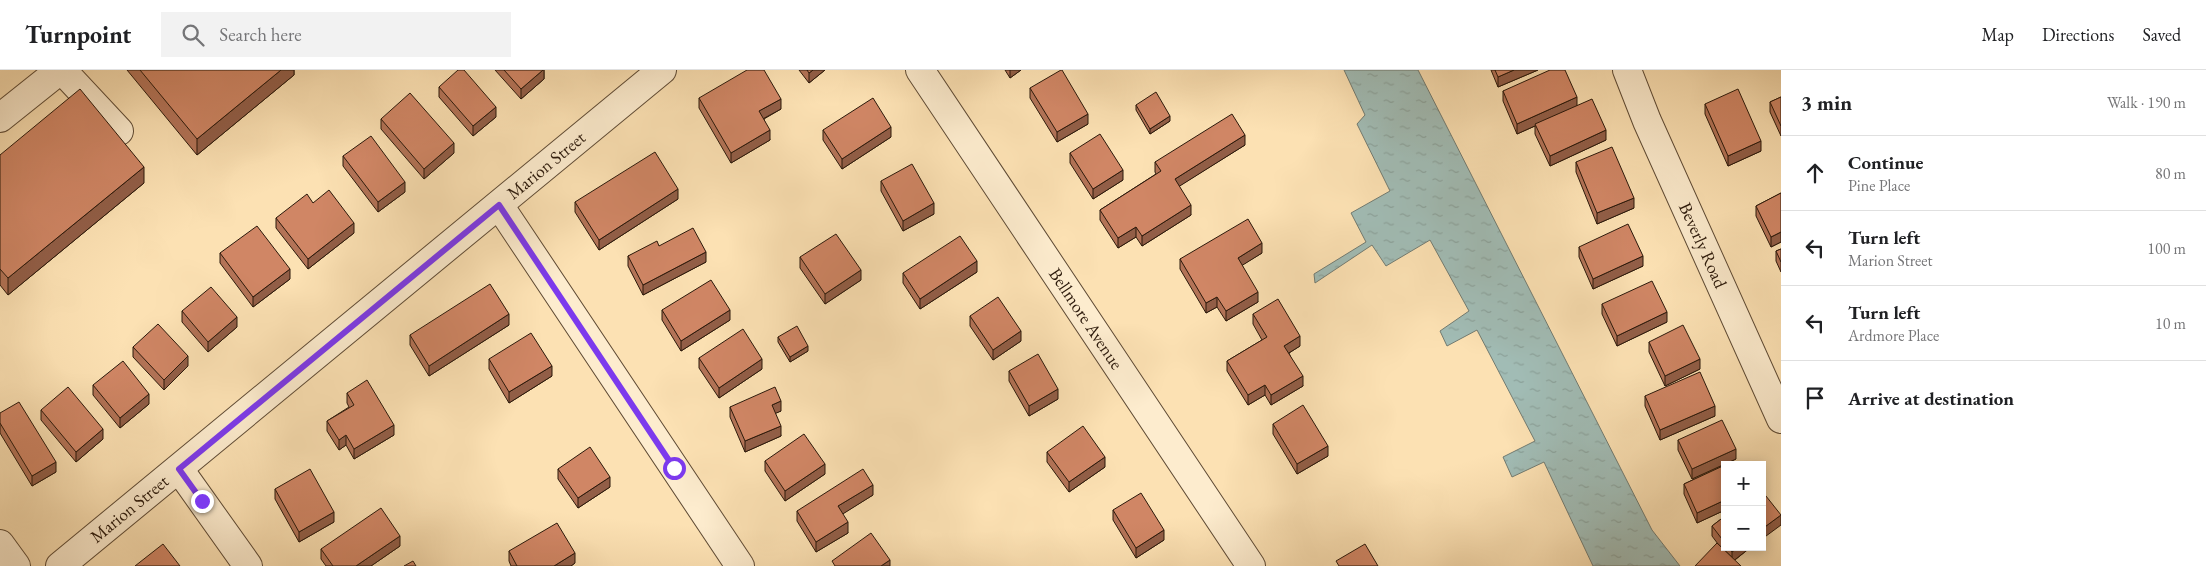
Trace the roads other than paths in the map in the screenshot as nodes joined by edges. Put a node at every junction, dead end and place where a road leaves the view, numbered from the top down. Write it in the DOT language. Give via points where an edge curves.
graph roads {
  1 [pos="61,70"];
  2 [pos="662,70"];
  3 [pos="920,70"];
  4 [pos="1627,70"];
  5 [pos="0,118"];
  6 [pos="119,131"];
  7 [pos="499,205"];
  8 [pos="1781,419"];
  9 [pos="179,469"];
  10 [pos="0,544"];
  11 [pos="16,566"];
  12 [pos="60,566"];
  13 [pos="248,566"];
  14 [pos="740,566"];
  15 [pos="1252,566"];
  1 -- 5 [label="street"];
  1 -- 6 [label="street"];
  2 -- 7 [label="street, Marion Street"];
  3 -- 15 [label="street, Bellmore Avenue"];
  4 -- 8 [label="street, Beverly Road"];
  7 -- 9 [label="street, Marion Street"];
  7 -- 14 [label="street"];
  9 -- 12 [label="street, Marion Street"];
  9 -- 13 [label="street"];
  10 -- 11 [label="street"];
}
